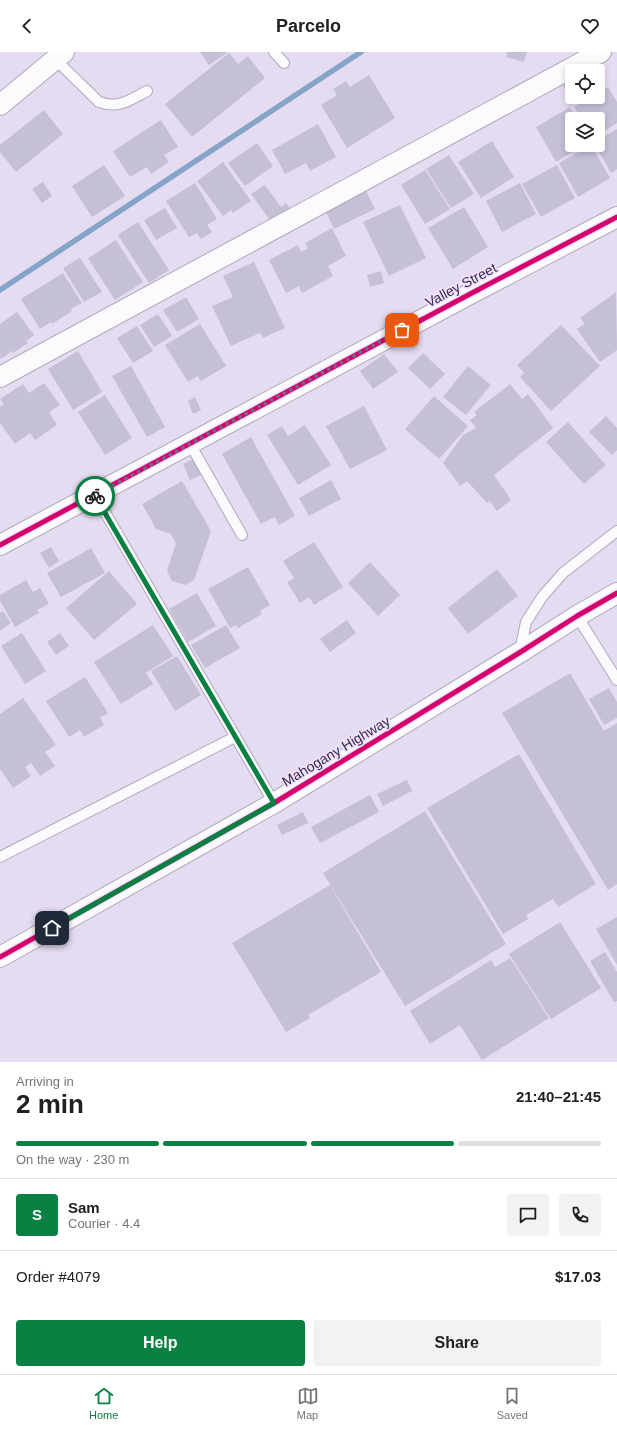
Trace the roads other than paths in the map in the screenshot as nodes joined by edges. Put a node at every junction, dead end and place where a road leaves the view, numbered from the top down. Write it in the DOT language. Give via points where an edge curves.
graph roads {
  1 [pos="274,52"];
  2 [pos="601,52"];
  3 [pos="59,56"];
  4 [pos="284,62"];
  5 [pos="147,91"];
  6 [pos="0,105"];
  7 [pos="617,217"];
  8 [pos="0,377"];
  9 [pos="190,444"];
  10 [pos="95,495"];
  11 [pos="617,531"];
  12 [pos="242,535"];
  13 [pos="0,545"];
  14 [pos="617,593"];
  15 [pos="577,616"];
  16 [pos="520,653"];
  17 [pos="617,680"];
  18 [pos="235,737"];
  19 [pos="274,803"];
  20 [pos="0,857"];
  21 [pos="0,957"];
  1 -- 4 [label="lane"];
  2 -- 8 [label="street"];
  3 -- 5 [label="lane" via="99,102 108,106 122,105"];
  3 -- 6 [label="street"];
  7 -- 9 [label="street, Valley Street"];
  9 -- 10 [label="street, Valley Street"];
  9 -- 12 [label="lane"];
  10 -- 13 [label="street, Valley Street"];
  10 -- 18 [label="lane"];
  11 -- 16 [label="lane" via="563,573 542,596 526,622"];
  14 -- 15 [label="street, Mahogany Highway"];
  15 -- 16 [label="street, Mahogany Highway"];
  15 -- 17 [label="lane"];
  16 -- 19 [label="street, Mahogany Highway"];
  18 -- 19 [label="lane"];
  18 -- 20 [label="lane"];
  19 -- 21 [label="street, Mahogany Highway"];
}
